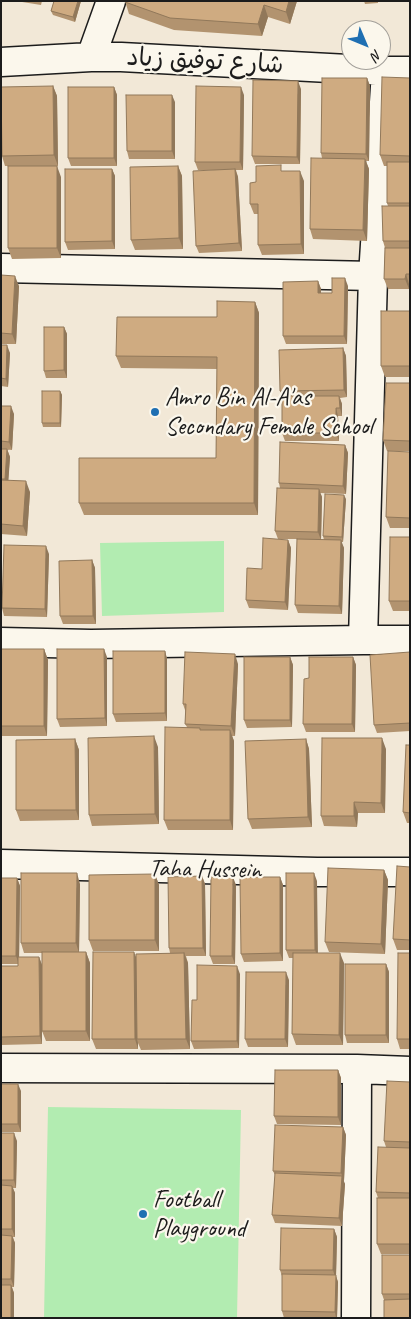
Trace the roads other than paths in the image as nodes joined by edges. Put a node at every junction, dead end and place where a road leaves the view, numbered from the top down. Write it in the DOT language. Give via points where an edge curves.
graph roads {
  1 [pos="111,1"];
  2 [pos="91,57"];
  3 [pos="1,62"];
  4 [pos="398,71"];
  5 [pos="1,268"];
  6 [pos="373,276"];
  7 [pos="363,640"];
  8 [pos="410,640"];
  9 [pos="1,642"];
  10 [pos="1,864"];
  11 [pos="410,872"];
  12 [pos="1,1068"];
  13 [pos="357,1069"];
  14 [pos="410,1071"];
  15 [pos="356,1318"];
  1 -- 2 [label="street"];
  2 -- 3 [label="street, شارع توفيق زياد"];
  2 -- 4 [label="street, شارع توفيق زياد"];
  4 -- 6 [label="street"];
  5 -- 6 [label="street"];
  6 -- 7 [label="street"];
  7 -- 8 [label="street"];
  7 -- 9 [label="street"];
  10 -- 11 [label="street, Taha Hussein"];
  12 -- 13 [label="street"];
  13 -- 14 [label="street"];
  13 -- 15 [label="street"];
}
